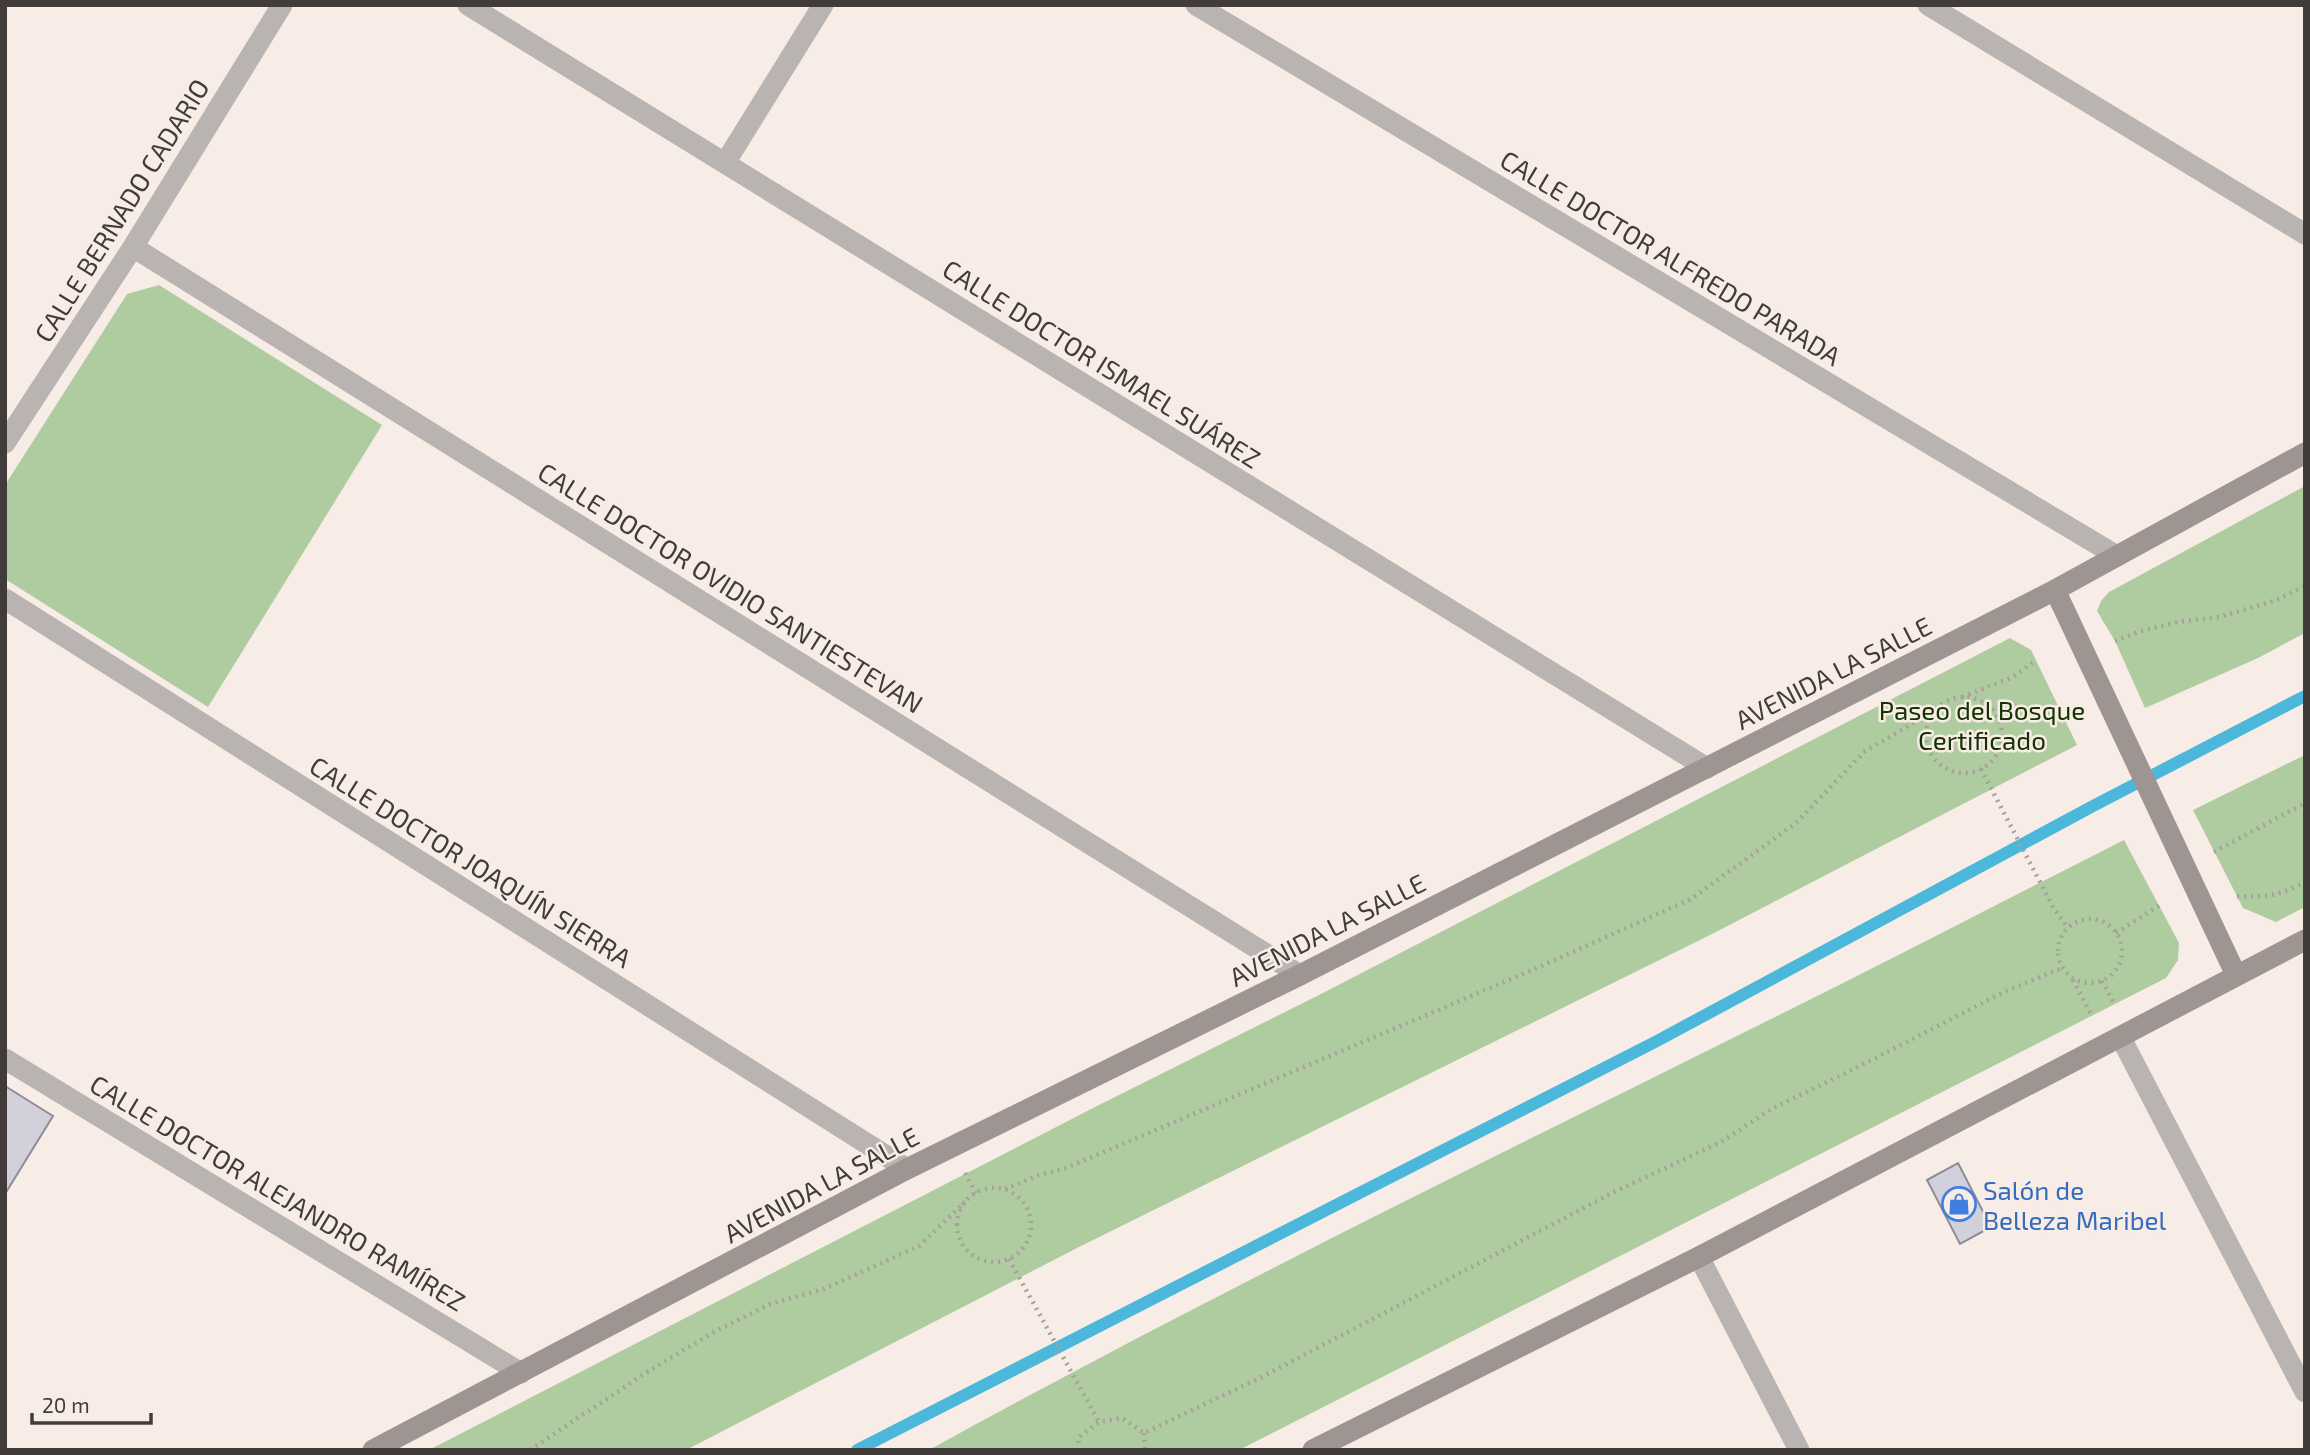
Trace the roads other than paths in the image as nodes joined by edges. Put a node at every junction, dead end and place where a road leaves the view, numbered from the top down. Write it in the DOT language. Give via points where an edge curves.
graph roads {
  1 [pos="282,5"];
  2 [pos="468,5"];
  3 [pos="823,5"];
  4 [pos="1196,5"];
  5 [pos="1928,5"];
  6 [pos="725,163"];
  7 [pos="2305,234"];
  8 [pos="133,247"];
  9 [pos="5,443"];
  10 [pos="2305,453"];
  11 [pos="2116,556"];
  12 [pos="2055,590"];
  13 [pos="5,599"];
  14 [pos="1707,768"];
  15 [pos="2305,940"];
  16 [pos="1300,975"];
  17 [pos="2236,975"];
  18 [pos="2121,1038"];
  19 [pos="5,1059"];
  20 [pos="907,1169"];
  21 [pos="1699,1258"];
  22 [pos="521,1373"];
  23 [pos="2305,1392"];
  24 [pos="373,1450"];
  25 [pos="1313,1450"];
  26 [pos="1799,1450"];
  1 -- 8 [label="street, CALLE BERNADO CADARIO"];
  2 -- 6 [label="street, CALLE DOCTOR ISMAEL SUÁREZ"];
  3 -- 6 [label="street"];
  4 -- 11 [label="street, CALLE DOCTOR ALFREDO PARADA"];
  5 -- 7 [label="street"];
  6 -- 14 [label="street, CALLE DOCTOR ISMAEL SUÁREZ"];
  8 -- 9 [label="street, CALLE BERNADO CADARIO"];
  8 -- 16 [label="street, CALLE DOCTOR OVIDIO SANTIESTEVAN"];
  10 -- 11 [label="main road, AVENIDA LA SALLE"];
  11 -- 12 [label="main road, AVENIDA LA SALLE"];
  12 -- 14 [label="main road, AVENIDA LA SALLE"];
  12 -- 17 [label="main road"];
  13 -- 20 [label="street, CALLE DOCTOR JOAQUÍN SIERRA"];
  14 -- 16 [label="main road, AVENIDA LA SALLE"];
  15 -- 17 [label="main road"];
  16 -- 20 [label="main road, AVENIDA LA SALLE"];
  17 -- 18 [label="main road"];
  18 -- 21 [label="main road"];
  18 -- 23 [label="street"];
  19 -- 22 [label="street, CALLE DOCTOR ALEJANDRO RAMÍREZ"];
  20 -- 22 [label="main road, AVENIDA LA SALLE"];
  21 -- 25 [label="main road"];
  21 -- 26 [label="street"];
  22 -- 24 [label="main road, AVENIDA LA SALLE"];
}
